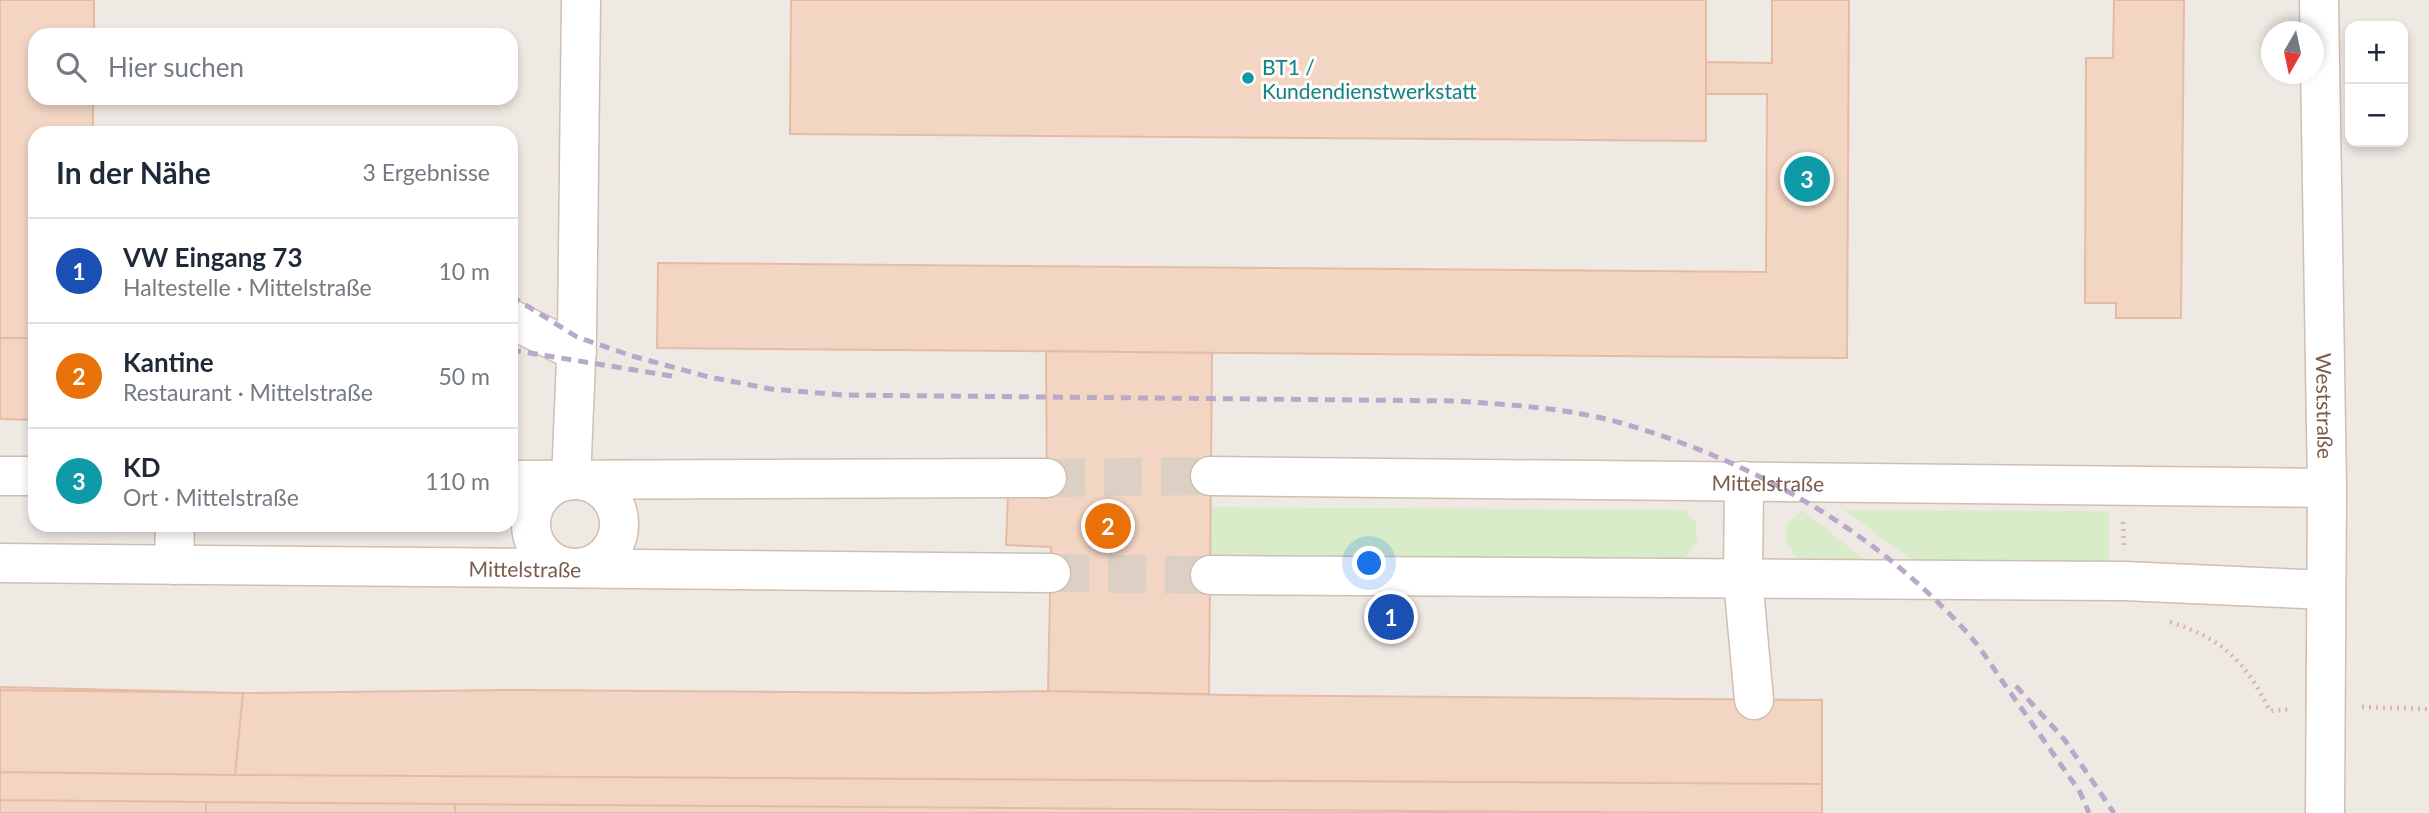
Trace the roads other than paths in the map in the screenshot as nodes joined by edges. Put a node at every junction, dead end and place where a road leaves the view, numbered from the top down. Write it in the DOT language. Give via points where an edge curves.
graph roads {
  1 [pos="580,0"];
  2 [pos="2319,0"];
  3 [pos="518,322"];
  4 [pos="577,352"];
  5 [pos="0,476"];
  6 [pos="28,476"];
  7 [pos="1210,476"];
  8 [pos="1047,478"];
  9 [pos="518,480"];
  10 [pos="570,480"];
  11 [pos="1744,481"];
  12 [pos="2327,488"];
  13 [pos="175,532"];
  14 [pos="0,563"];
  15 [pos="174,565"];
  16 [pos="578,568"];
  17 [pos="1051,573"];
  18 [pos="1210,575"];
  19 [pos="1743,579"];
  20 [pos="2326,590"];
  21 [pos="1754,700"];
  22 [pos="2325,813"];
  1 -- 4 [label="street"];
  2 -- 12 [label="street, Weststraße"];
  3 -- 4 [label="street"];
  4 -- 10 [label="street"];
  5 -- 6 [label="street"];
  7 -- 11 [label="street, Mittelstraße"];
  8 -- 10 [label="street"];
  9 -- 10 [label="street"];
  10 -- 16 [label="street" via="544,493 533,511 531,526 545,557 560,566"];
  10 -- 16 [label="street" via="607,494 619,526 605,556"];
  11 -- 12 [label="street, Mittelstraße"];
  11 -- 19 [label="street"];
  12 -- 20 [label="street, Weststraße"];
  13 -- 15 [label="street"];
  14 -- 15 [label="street, Mittelstraße"];
  15 -- 16 [label="street, Mittelstraße"];
  16 -- 17 [label="street, Mittelstraße"];
  18 -- 19 [label="street"];
  19 -- 20 [label="street" via="2124,582"];
  19 -- 21 [label="street"];
  20 -- 22 [label="street, Weststraße"];
}
